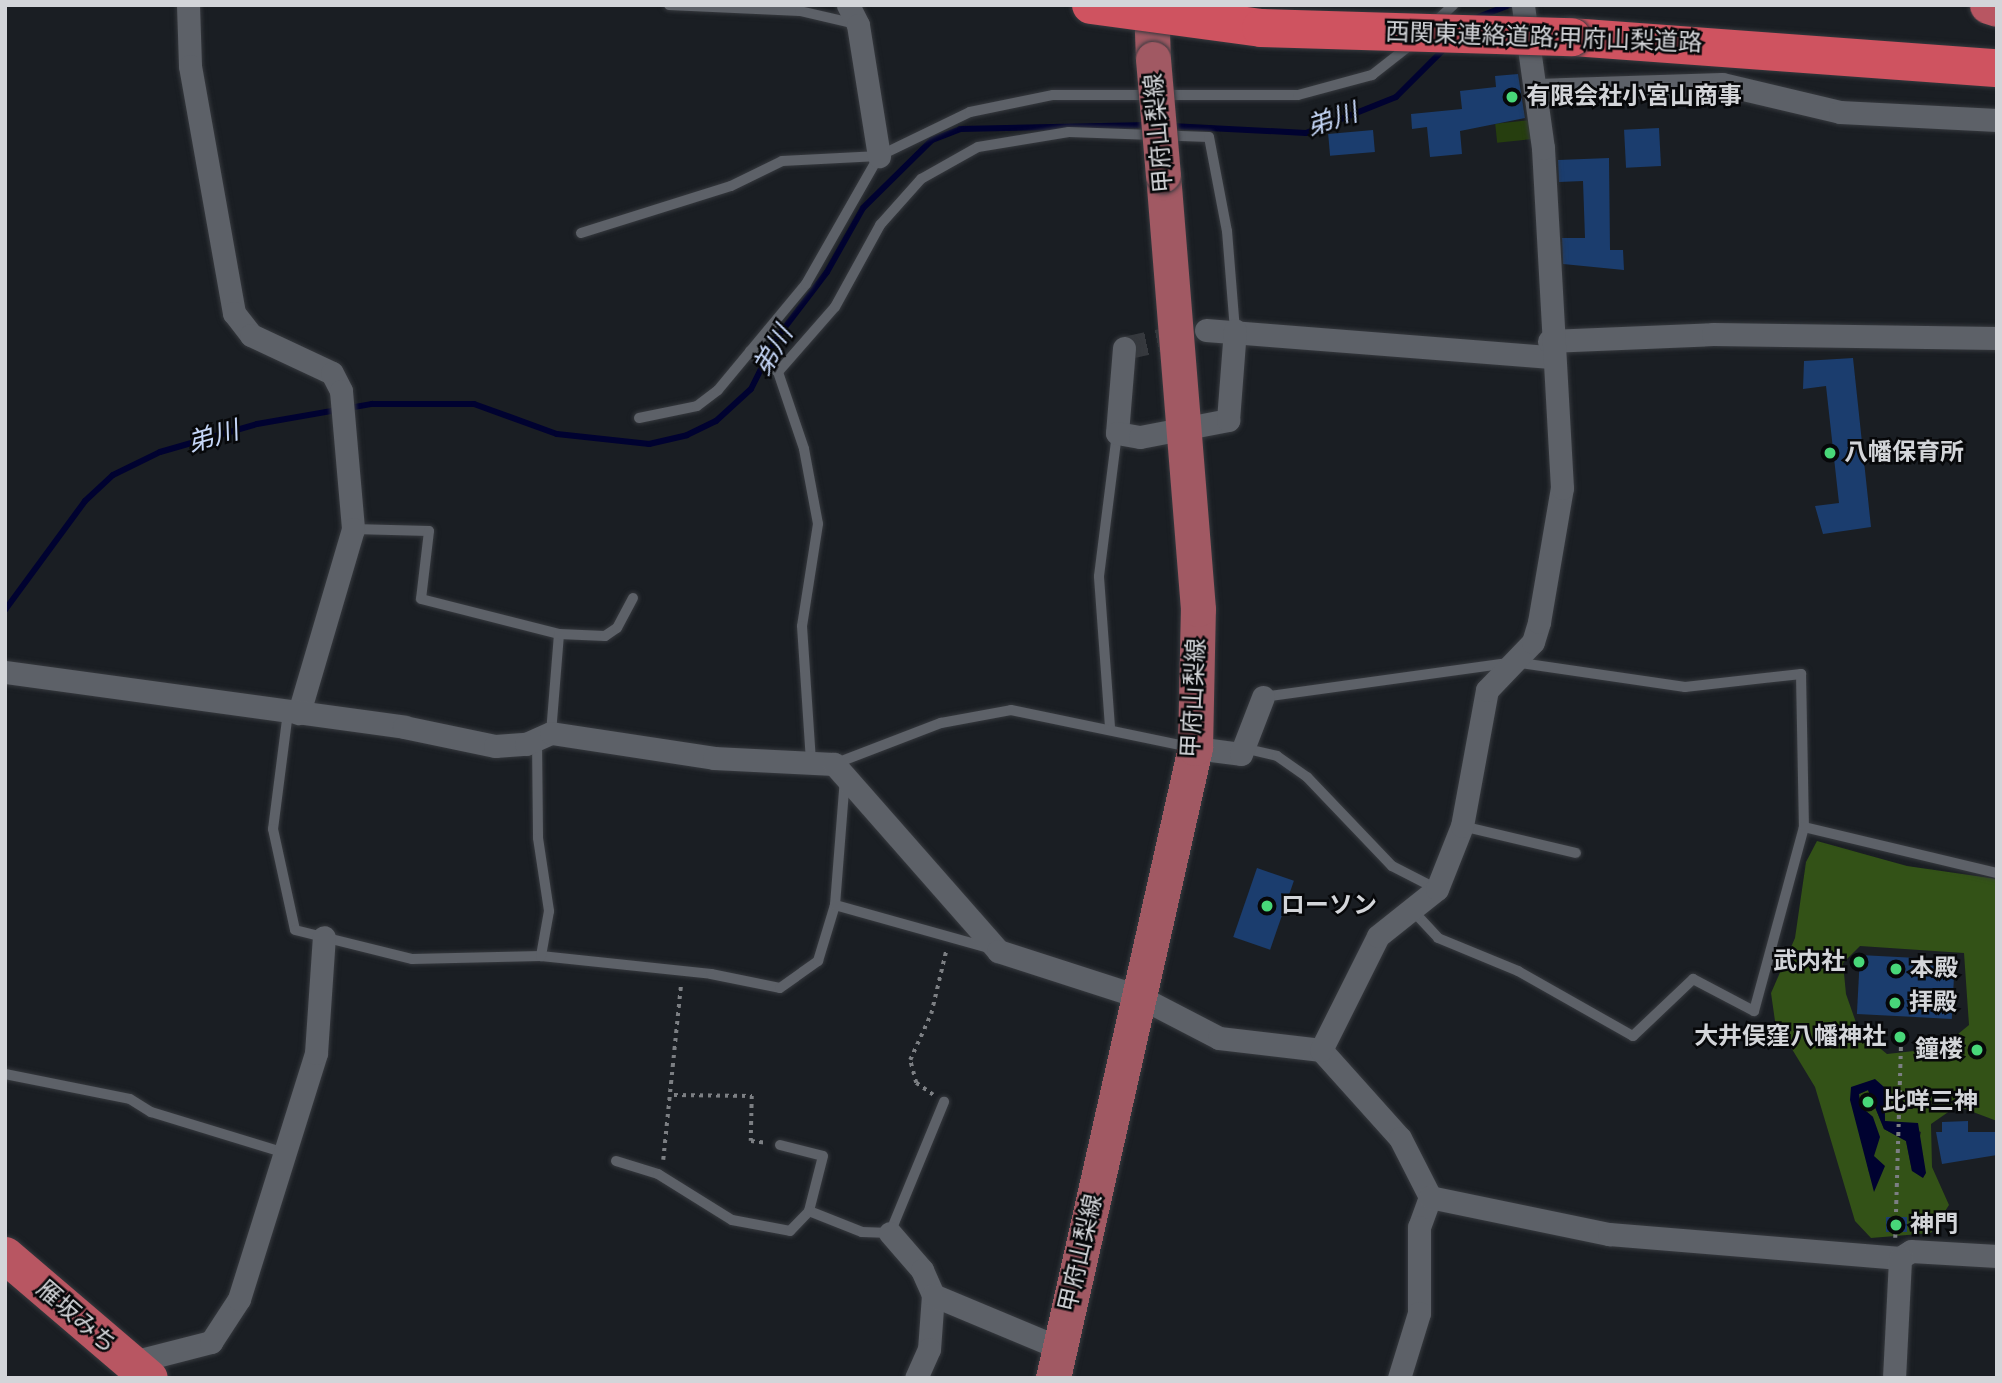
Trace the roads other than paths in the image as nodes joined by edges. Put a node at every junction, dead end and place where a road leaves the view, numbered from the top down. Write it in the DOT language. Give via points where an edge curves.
graph roads {
  1 [pos="188,5"];
  2 [pos="669,5"];
  3 [pos="1091,5"];
  4 [pos="1151,5"];
  5 [pos="1453,5"];
  6 [pos="1988,5"];
  7 [pos="1997,8"];
  8 [pos="853,15"];
  9 [pos="1524,16"];
  10 [pos="1997,68"];
  11 [pos="1538,90"];
  12 [pos="1997,120"];
  13 [pos="879,156"];
  14 [pos="582,233"];
  15 [pos="1206,330"];
  16 [pos="1235,330"];
  17 [pos="1997,338"];
  18 [pos="1124,348"];
  19 [pos="1550,349"];
  20 [pos="750,351"];
  21 [pos="778,372"];
  22 [pos="639,418"];
  23 [pos="1185,424"];
  24 [pos="1117,433"];
  25 [pos="353,529"];
  26 [pos="633,598"];
  27 [pos="559,634"];
  28 [pos="1514,662"];
  29 [pos="5,672"];
  30 [pos="1263,697"];
  31 [pos="293,713"];
  32 [pos="1110,727"];
  33 [pos="544,736"];
  34 [pos="1195,748"];
  35 [pos="1243,748"];
  36 [pos="811,762"];
  37 [pos="840,770"];
  38 [pos="1462,826"];
  39 [pos="1804,827"];
  40 [pos="1576,853"];
  41 [pos="1997,873"];
  42 [pos="1437,890"];
  43 [pos="835,905"];
  44 [pos="1415,913"];
  45 [pos="324,937"];
  46 [pos="998,951"];
  47 [pos="541,956"];
  48 [pos="1140,997"];
  49 [pos="1321,1050"];
  50 [pos="5,1074"];
  51 [pos="944,1102"];
  52 [pos="780,1145"];
  53 [pos="282,1152"];
  54 [pos="616,1161"];
  55 [pos="1430,1197"];
  56 [pos="809,1211"];
  57 [pos="890,1233"];
  58 [pos="5,1255"];
  59 [pos="1997,1256"];
  60 [pos="1897,1258"];
  61 [pos="933,1295"];
  62 [pos="1056,1363"];
  63 [pos="139,1371"];
  64 [pos="916,1378"];
  65 [pos="1399,1378"];
  66 [pos="1894,1378"];
  1 -- 25 [label="street" via="190,66 234,313 251,335 332,373 341,391"];
  2 -- 8 [label="lane"];
  3 -- 10 [label="highway, 西関東連絡道路;甲府山梨道路, bridge" via="1261,28 1572,37"];
  4 -- 23 [label="main road, 甲府山梨線, bridge"];
  5 -- 13 [label="lane" via="1390,65 1298,95 1053,95 949,119"];
  6 -- 7 [label="highway"];
  8 -- 13 [label="street"];
  9 -- 11 [label="street"];
  11 -- 12 [label="street" via="1722,84 1839,112"];
  11 -- 19 [label="street"];
  13 -- 14 [label="lane" via="782,161 731,186"];
  13 -- 20 [label="lane" via="806,284"];
  15 -- 16 [label="street"];
  16 -- 19 [label="street"];
  16 -- 21 [label="lane" via="1227,231 1209,137 1069,132 978,148 921,179 880,225 835,307"];
  16 -- 23 [label="street" via="1228,420"];
  17 -- 19 [label="street" via="1713,334"];
  18 -- 24 [label="street"];
  19 -- 28 [label="street" via="1562,488 1533,642"];
  20 -- 21 [label="lane"];
  20 -- 22 [label="lane" via="697,406"];
  21 -- 36 [label="lane" via="804,449 818,524 802,626"];
  23 -- 24 [label="street" via="1140,437"];
  23 -- 34 [label="main road, 甲府山梨線" via="1198,609"];
  24 -- 32 [label="lane" via="1099,576"];
  25 -- 27 [label="lane" via="429,531 421,599"];
  25 -- 31 [label="street"];
  26 -- 27 [label="lane" via="617,628 604,636"];
  27 -- 33 [label="lane"];
  28 -- 30 [label="lane"];
  28 -- 38 [label="street" via="1487,690"];
  28 -- 39 [label="lane" via="1685,687 1801,674"];
  29 -- 31 [label="street"];
  30 -- 35 [label="street"];
  31 -- 33 [label="street" via="495,746"];
  31 -- 45 [label="lane" via="272,829 295,930"];
  32 -- 34 [label="lane"];
  32 -- 37 [label="lane" via="1011,710 941,723"];
  33 -- 36 [label="street" via="714,758"];
  33 -- 47 [label="lane" via="538,838 548,911"];
  34 -- 35 [label="street" via="1233,758"];
  34 -- 48 [label="main road, 甲府山梨線"];
  35 -- 42 [label="lane" via="1277,756 1307,777 1392,866"];
  36 -- 37 [label="street"];
  37 -- 43 [label="lane"];
  37 -- 46 [label="street"];
  38 -- 40 [label="lane"];
  38 -- 42 [label="street"];
  39 -- 41 [label="lane"];
  39 -- 44 [label="lane" via="1754,1011 1693,979 1633,1036 1518,971 1438,938"];
  42 -- 44 [label="street"];
  43 -- 46 [label="lane"];
  43 -- 47 [label="lane" via="818,961 780,988 682,971"];
  44 -- 49 [label="street" via="1378,936"];
  45 -- 47 [label="lane" via="412,959"];
  45 -- 53 [label="street" via="316,1053"];
  46 -- 48 [label="street"];
  48 -- 49 [label="street" via="1219,1038"];
  48 -- 62 [label="main road, 甲府山梨線"];
  49 -- 55 [label="street" via="1400,1138"];
  50 -- 53 [label="lane" via="130,1099 151,1112"];
  51 -- 57 [label="lane"];
  52 -- 56 [label="lane" via="823,1156"];
  53 -- 63 [label="street" via="239,1299 211,1342"];
  54 -- 56 [label="lane" via="658,1174 732,1220 790,1231"];
  55 -- 60 [label="street" via="1609,1234"];
  55 -- 65 [label="street" via="1419,1227 1419,1313"];
  56 -- 57 [label="lane" via="862,1232"];
  57 -- 61 [label="street" via="922,1270"];
  58 -- 63 [label="highway, 雁坂みち"];
  59 -- 60 [label="street" via="1911,1251"];
  60 -- 66 [label="street"];
  61 -- 62 [label="street"];
  61 -- 64 [label="street" via="929,1349"];
}
